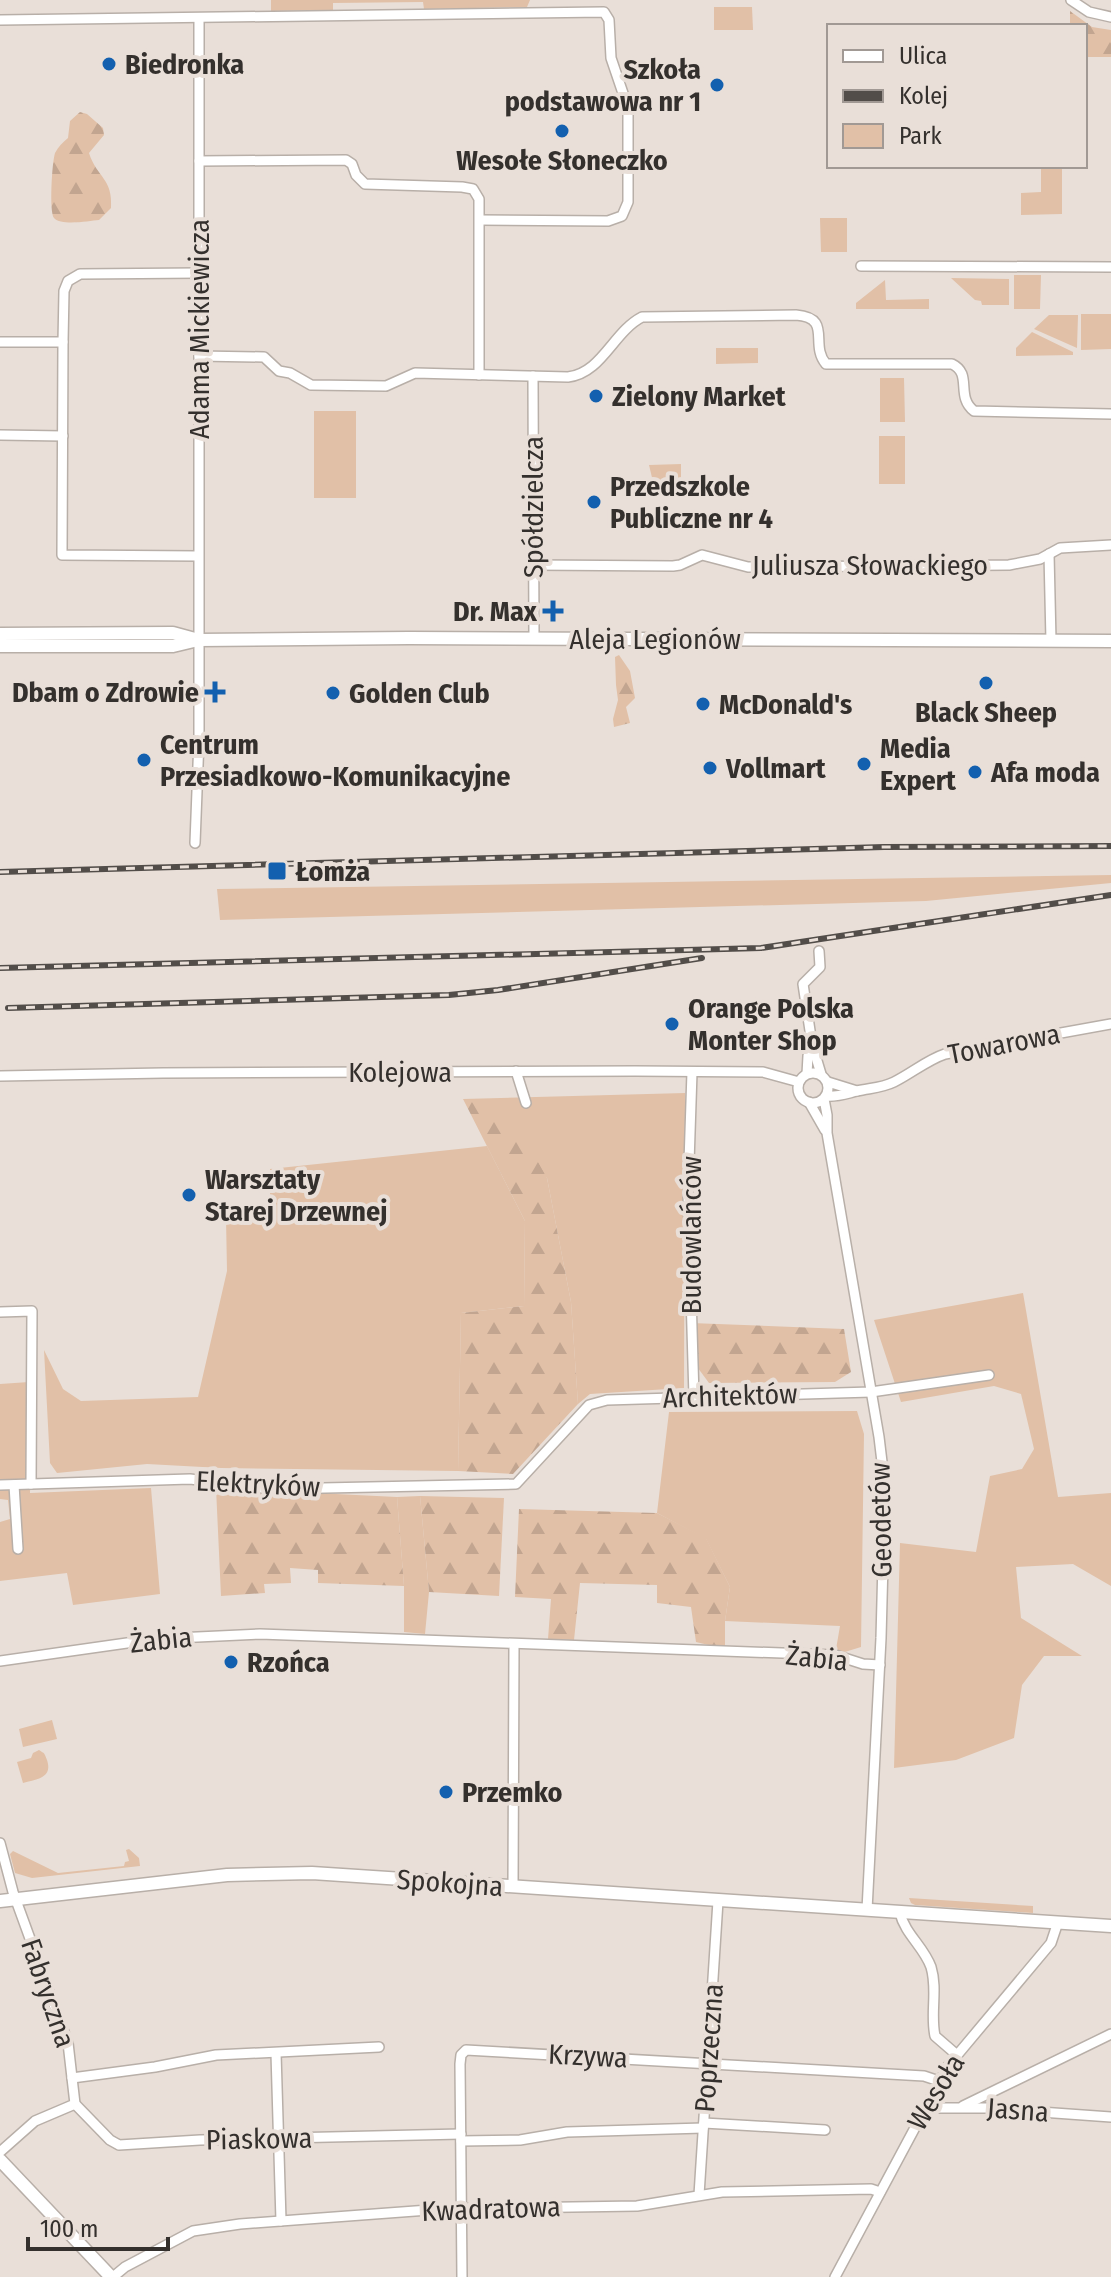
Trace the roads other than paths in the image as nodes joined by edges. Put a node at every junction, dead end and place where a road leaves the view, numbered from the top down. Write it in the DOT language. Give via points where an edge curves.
graph roads {
  1 [pos="1071,0"];
  2 [pos="1111,17"];
  3 [pos="199,18"];
  4 [pos="0,20"];
  5 [pos="199,161"];
  6 [pos="480,220"];
  7 [pos="861,266"];
  8 [pos="1111,267"];
  9 [pos="199,273"];
  10 [pos="0,342"];
  11 [pos="63,342"];
  12 [pos="199,356"];
  13 [pos="479,375"];
  14 [pos="533,376"];
  15 [pos="1111,414"];
  16 [pos="0,435"];
  17 [pos="63,436"];
  18 [pos="1111,545"];
  19 [pos="1049,554"];
  20 [pos="198,556"];
  21 [pos="533,565"];
  22 [pos="0,634"];
  23 [pos="534,639"];
  24 [pos="198,640"];
  25 [pos="1051,641"];
  26 [pos="1111,641"];
  27 [pos="0,646"];
  28 [pos="195,843"];
  29 [pos="819,951"];
  30 [pos="1111,1024"];
  31 [pos="812,1044"];
  32 [pos="516,1071"];
  33 [pos="692,1072"];
  34 [pos="0,1076"];
  35 [pos="803,1078"];
  36 [pos="824,1078"];
  37 [pos="857,1091"];
  38 [pos="825,1098"];
  39 [pos="809,1102"];
  40 [pos="526,1103"];
  41 [pos="827,1133"];
  42 [pos="0,1312"];
  43 [pos="989,1375"];
  44 [pos="871,1392"];
  45 [pos="694,1397"];
  46 [pos="31,1484"];
  47 [pos="516,1484"];
  48 [pos="0,1485"];
  49 [pos="14,1485"];
  50 [pos="18,1549"];
  51 [pos="514,1645"];
  52 [pos="0,1661"];
  53 [pos="880,1665"];
  54 [pos="0,1843"];
  55 [pos="513,1887"];
  56 [pos="16,1899"];
  57 [pos="0,1901"];
  58 [pos="718,1901"];
  59 [pos="867,1910"];
  60 [pos="900,1913"];
  61 [pos="1058,1922"];
  62 [pos="1111,1926"];
  63 [pos="1111,2034"];
  64 [pos="379,2047"];
  65 [pos="276,2053"];
  66 [pos="957,2055"];
  67 [pos="708,2063"];
  68 [pos="72,2078"];
  69 [pos="939,2081"];
  70 [pos="75,2104"];
  71 [pos="924,2108"];
  72 [pos="960,2108"];
  73 [pos="1111,2117"];
  74 [pos="704,2125"];
  75 [pos="825,2130"];
  76 [pos="461,2137"];
  77 [pos="278,2139"];
  78 [pos="0,2152"];
  79 [pos="0,2160"];
  80 [pos="880,2192"];
  81 [pos="699,2195"];
  82 [pos="460,2209"];
  83 [pos="281,2221"];
  84 [pos="112,2277"];
  85 [pos="462,2277"];
  86 [pos="835,2277"];
  1 -- 2 [label="street" via="1089,12"];
  3 -- 4 [label="street"];
  3 -- 5 [label="street, Adama Mickiewicza"];
  3 -- 6 [label="street" via="604,12 611,58 628,108 625,212 608,221"];
  5 -- 6 [label="street" via="346,160 365,184 473,189"];
  5 -- 9 [label="street, Adama Mickiewicza"];
  6 -- 13 [label="street"];
  7 -- 8 [label="street"];
  9 -- 11 [label="street" via="74,276 64,291"];
  9 -- 12 [label="street, Adama Mickiewicza"];
  10 -- 11 [label="street"];
  11 -- 17 [label="street"];
  12 -- 13 [label="street" via="264,357 276,369 311,385 386,386 415,373"];
  12 -- 20 [label="street, Adama Mickiewicza"];
  13 -- 14 [label="street"];
  14 -- 15 [label="street" via="585,372 642,317 796,315 818,325 819,352 826,364 958,366 966,403 974,411"];
  14 -- 21 [label="street, Spółdzielcza"];
  16 -- 17 [label="street"];
  17 -- 20 [label="street" via="62,555"];
  18 -- 19 [label="street, Juliusza Słowackiego" via="1068,546"];
  19 -- 21 [label="street, Juliusza Słowackiego" via="1009,565 748,567 702,555 673,566"];
  19 -- 25 [label="street"];
  20 -- 24 [label="street, Adama Mickiewicza"];
  21 -- 23 [label="street, Spółdzielcza"];
  22 -- 24 [label="main road, Aleja Legionów" via="173,633"];
  23 -- 24 [label="main road, Aleja Legionów"];
  23 -- 25 [label="main road, Aleja Legionów"];
  24 -- 27 [label="main road, Aleja Legionów" via="173,646"];
  24 -- 28 [label="street, Adama Mickiewicza"];
  25 -- 26 [label="main road, Aleja Legionów"];
  29 -- 31 [label="street" via="820,967 803,984"];
  30 -- 37 [label="street, Towarowa" via="945,1054 880,1088"];
  31 -- 35 [label="street"];
  31 -- 36 [label="street"];
  32 -- 33 [label="street, Kolejowa"];
  32 -- 34 [label="street, Kolejowa"];
  32 -- 40 [label="street"];
  33 -- 35 [label="street, Kolejowa"];
  33 -- 45 [label="street, Budowlańców" via="688,1193"];
  35 -- 36 [label="street" via="817,1073"];
  35 -- 39 [label="street" via="799,1092"];
  36 -- 37 [label="street"];
  36 -- 38 [label="street" via="829,1087"];
  37 -- 38 [label="street, Towarowa"];
  38 -- 39 [label="street"];
  38 -- 41 [label="street, Geodetów"];
  39 -- 41 [label="street"];
  41 -- 44 [label="street, Geodetów"];
  42 -- 46 [label="street" via="32,1311"];
  43 -- 44 [label="street, Architektów"];
  44 -- 45 [label="street, Architektów"];
  44 -- 53 [label="street, Geodetów" via="885,1487"];
  45 -- 47 [label="street, Architektów" via="589,1405"];
  46 -- 47 [label="street, Elektryków" via="190,1479 276,1489"];
  46 -- 49 [label="street, Elektryków"];
  48 -- 49 [label="street, Elektryków"];
  49 -- 50 [label="street"];
  51 -- 52 [label="street, Żabia" via="228,1635 155,1639"];
  51 -- 53 [label="street, Żabia" via="835,1655"];
  51 -- 55 [label="street"];
  53 -- 59 [label="street, Geodetów"];
  54 -- 56 [label="street, Fabryczna"];
  55 -- 56 [label="main road, Spokojna" via="268,1873"];
  55 -- 58 [label="main road, Spokojna"];
  56 -- 57 [label="main road, Spokojna"];
  56 -- 68 [label="street, Fabryczna" via="66,2037"];
  58 -- 59 [label="main road, Spokojna"];
  58 -- 67 [label="street, Poprzeczna"];
  59 -- 60 [label="main road, Spokojna"];
  60 -- 61 [label="main road, Spokojna"];
  60 -- 66 [label="street" via="933,1977 935,2036"];
  61 -- 62 [label="main road, Spokojna"];
  61 -- 66 [label="street, Wesoła" via="1051,1943"];
  63 -- 72 [label="street"];
  64 -- 65 [label="street"];
  65 -- 68 [label="street" via="216,2055"];
  65 -- 77 [label="street"];
  66 -- 69 [label="street, Wesoła"];
  67 -- 69 [label="street, Krzywa"];
  67 -- 74 [label="street, Poprzeczna"];
  67 -- 76 [label="street, Krzywa" via="466,2050 460,2059"];
  68 -- 70 [label="street, Fabryczna"];
  69 -- 71 [label="street, Wesoła"];
  70 -- 77 [label="street, Piaskowa" via="115,2144"];
  70 -- 78 [label="street" via="35,2121"];
  71 -- 72 [label="street, Jasna"];
  71 -- 80 [label="street, Wesoła"];
  72 -- 73 [label="street, Jasna"];
  74 -- 75 [label="street, Piaskowa"];
  74 -- 76 [label="street, Piaskowa" via="567,2132 520,2140"];
  74 -- 81 [label="street, Poprzeczna"];
  76 -- 77 [label="street, Piaskowa"];
  76 -- 82 [label="street, Krzywa"];
  77 -- 83 [label="street"];
  79 -- 84 [label="main road"];
  80 -- 81 [label="street, Kwadratowa"];
  80 -- 86 [label="street, Wesoła"];
  81 -- 82 [label="street, Kwadratowa" via="637,2206"];
  82 -- 83 [label="street, Kwadratowa"];
  82 -- 85 [label="street, Krzywa"];
  83 -- 84 [label="street, Kwadratowa" via="193,2231"];
}
